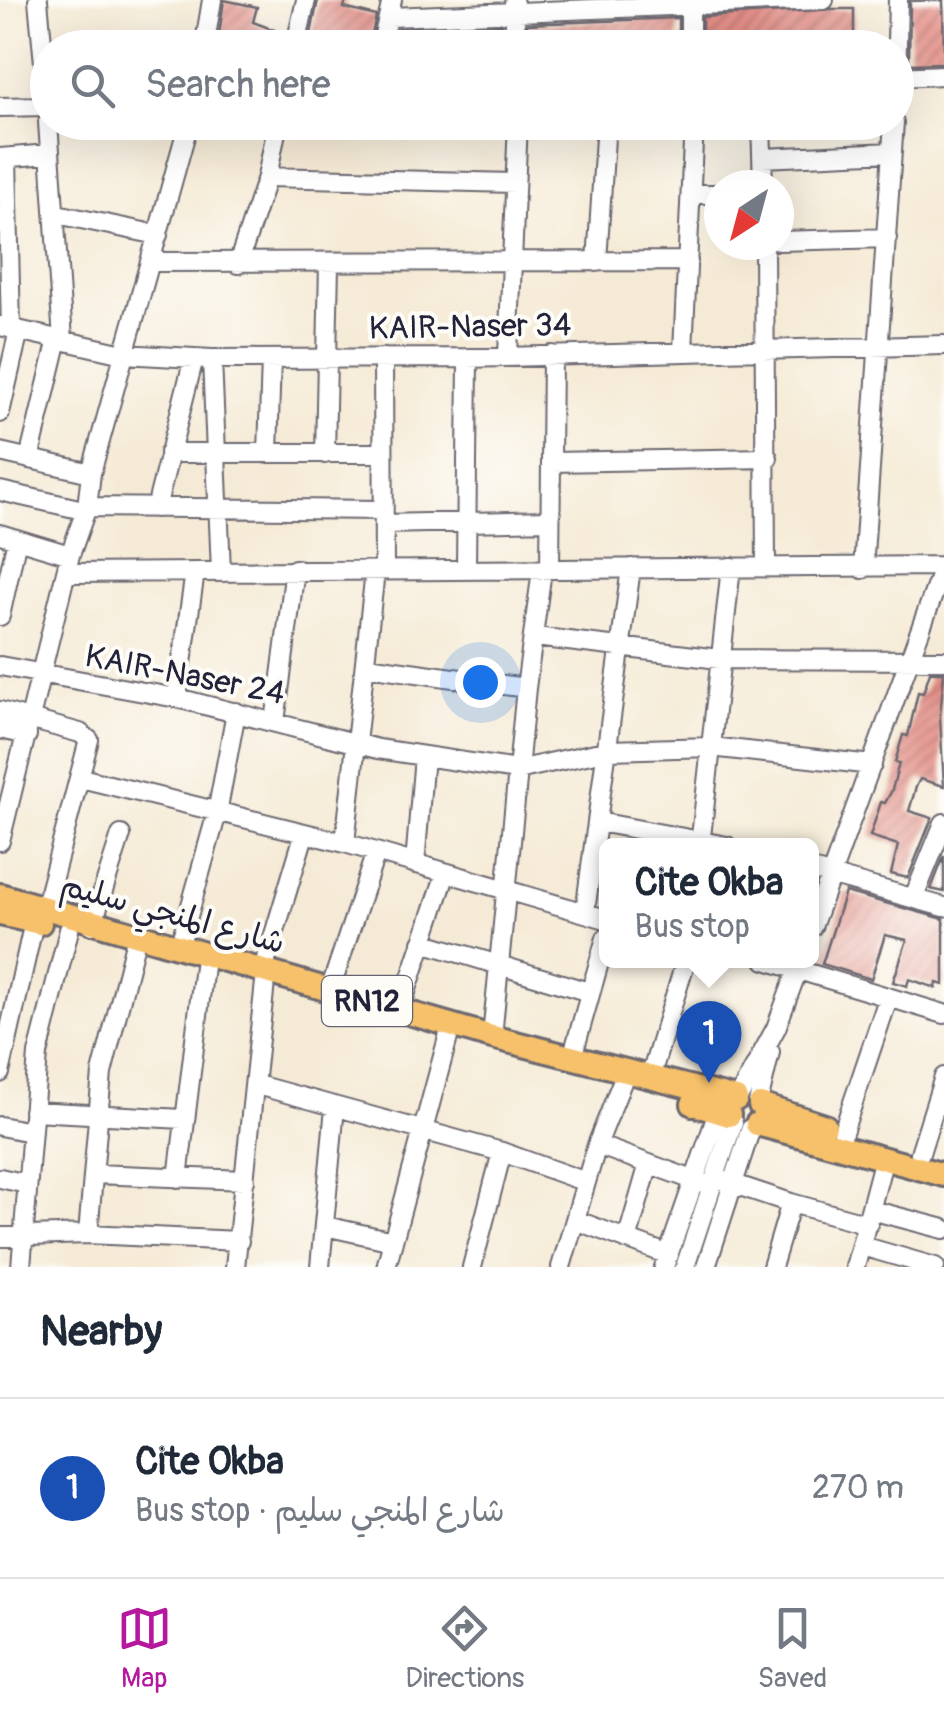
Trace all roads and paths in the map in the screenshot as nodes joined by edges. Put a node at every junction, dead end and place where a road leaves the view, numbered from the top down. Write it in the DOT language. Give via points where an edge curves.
graph roads {
  1 [pos="38,0"];
  2 [pos="212,0"];
  3 [pos="306,0"];
  4 [pos="824,0"];
  5 [pos="898,0"];
  6 [pos="690,4"];
  7 [pos="514,6"];
  8 [pos="391,8"];
  9 [pos="41,30"];
  10 [pos="207,30"];
  11 [pos="299,30"];
  12 [pos="690,30"];
  13 [pos="898,30"];
  14 [pos="944,75"];
  15 [pos="914,76"];
  16 [pos="30,106"];
  17 [pos="0,107"];
  18 [pos="49,140"];
  19 [pos="183,140"];
  20 [pos="274,140"];
  21 [pos="517,140"];
  22 [pos="605,140"];
  23 [pos="693,140"];
  24 [pos="762,140"];
  25 [pos="893,140"];
  26 [pos="892,152"];
  27 [pos="49,154"];
  28 [pos="4,158"];
  29 [pos="763,158"];
  30 [pos="763,170"];
  31 [pos="267,178"];
  32 [pos="515,183"];
  33 [pos="691,194"];
  34 [pos="704,194"];
  35 [pos="57,214"];
  36 [pos="158,235"];
  37 [pos="887,238"];
  38 [pos="794,240"];
  39 [pos="764,260"];
  40 [pos="688,261"];
  41 [pos="151,262"];
  42 [pos="597,262"];
  43 [pos="238,264"];
  44 [pos="329,264"];
  45 [pos="515,264"];
  46 [pos="10,328"];
  47 [pos="60,340"];
  48 [pos="944,345"];
  49 [pos="878,350"];
  50 [pos="683,351"];
  51 [pos="765,351"];
  52 [pos="122,354"];
  53 [pos="508,355"];
  54 [pos="552,355"];
  55 [pos="326,358"];
  56 [pos="383,358"];
  57 [pos="468,358"];
  58 [pos="203,359"];
  59 [pos="271,359"];
  60 [pos="0,413"];
  61 [pos="214,451"];
  62 [pos="0,452"];
  63 [pos="169,453"];
  64 [pos="268,453"];
  65 [pos="382,453"];
  66 [pos="325,454"];
  67 [pos="768,458"];
  68 [pos="29,459"];
  69 [pos="551,462"];
  70 [pos="91,474"];
  71 [pos="0,492"];
  72 [pos="156,508"];
  73 [pos="85,509"];
  74 [pos="219,510"];
  75 [pos="384,517"];
  76 [pos="550,520"];
  77 [pos="465,521"];
  78 [pos="9,537"];
  79 [pos="70,564"];
  80 [pos="766,566"];
  81 [pos="944,566"];
  82 [pos="731,567"];
  83 [pos="631,568"];
  84 [pos="295,569"];
  85 [pos="466,569"];
  86 [pos="863,569"];
  87 [pos="380,570"];
  88 [pos="546,570"];
  89 [pos="222,571"];
  90 [pos="195,572"];
  91 [pos="4,580"];
  92 [pos="0,616"];
  93 [pos="535,637"];
  94 [pos="618,644"];
  95 [pos="719,659"];
  96 [pos="911,660"];
  97 [pos="944,660"];
  98 [pos="0,666"];
  99 [pos="367,666"];
  100 [pos="43,678"];
  101 [pos="526,688"];
  102 [pos="178,698"];
  103 [pos="0,711"];
  104 [pos="236,712"];
  105 [pos="275,722"];
  106 [pos="29,727"];
  107 [pos="0,729"];
  108 [pos="359,743"];
  109 [pos="711,747"];
  110 [pos="609,750"];
  111 [pos="424,756"];
  112 [pos="872,764"];
  113 [pos="517,770"];
  114 [pos="8,776"];
  115 [pos="81,778"];
  116 [pos="217,813"];
  117 [pos="3,818"];
  118 [pos="598,822"];
  119 [pos="944,823"];
  120 [pos="121,835"];
  121 [pos="304,835"];
  122 [pos="684,838"];
  123 [pos="700,838"];
  124 [pos="0,841"];
  125 [pos="345,843"];
  126 [pos="376,852"];
  127 [pos="415,864"];
  128 [pos="446,872"];
  129 [pos="821,872"];
  130 [pos="505,892"];
  131 [pos="0,896"];
  132 [pos="914,897"];
  133 [pos="944,907"];
  134 [pos="585,912"];
  135 [pos="0,914"];
  136 [pos="39,917"];
  137 [pos="599,917"];
  138 [pos="80,928"];
  139 [pos="422,942"];
  140 [pos="134,947"];
  141 [pos="179,948"];
  142 [pos="599,960"];
  143 [pos="498,964"];
  144 [pos="204,966"];
  145 [pos="684,968"];
  146 [pos="798,968"];
  147 [pos="807,968"];
  148 [pos="264,977"];
  149 [pos="330,990"];
  150 [pos="589,992"];
  151 [pos="888,999"];
  152 [pos="400,1010"];
  153 [pos="944,1014"];
  154 [pos="449,1034"];
  155 [pos="492,1037"];
  156 [pos="572,1058"];
  157 [pos="0,1073"];
  158 [pos="944,1077"];
  159 [pos="650,1078"];
  160 [pos="622,1082"];
  161 [pos="257,1084"];
  162 [pos="335,1107"];
  163 [pos="33,1110"];
  164 [pos="742,1112"];
  165 [pos="99,1114"];
  166 [pos="183,1119"];
  167 [pos="0,1126"];
  168 [pos="31,1132"];
  169 [pos="423,1132"];
  170 [pos="843,1132"];
  171 [pos="597,1145"];
  172 [pos="502,1152"];
  173 [pos="920,1153"];
  174 [pos="884,1158"];
  175 [pos="944,1160"];
  176 [pos="648,1167"];
  177 [pos="96,1174"];
  178 [pos="944,1174"];
  179 [pos="0,1178"];
  180 [pos="178,1178"];
  181 [pos="245,1180"];
  182 [pos="586,1182"];
  183 [pos="715,1183"];
  184 [pos="28,1184"];
  185 [pos="791,1202"];
  186 [pos="870,1217"];
  187 [pos="575,1220"];
  188 [pos="325,1226"];
  189 [pos="944,1229"];
  190 [pos="88,1234"];
  191 [pos="24,1235"];
  192 [pos="0,1237"];
  193 [pos="627,1240"];
  194 [pos="239,1241"];
  195 [pos="394,1241"];
  196 [pos="862,1246"];
  197 [pos="667,1261"];
  198 [pos="21,1267"];
  199 [pos="235,1267"];
  200 [pos="320,1267"];
  201 [pos="386,1267"];
  202 [pos="472,1267"];
  203 [pos="560,1267"];
  204 [pos="685,1267"];
  205 [pos="706,1267"];
  206 [pos="772,1267"];
  207 [pos="855,1267"];
  208 [pos="935,1267"];
  1 -- 9 [label="street"];
  2 -- 10 [label="street"];
  3 -- 11 [label="street"];
  4 -- 6 [label="street"];
  5 -- 13 [label="street"];
  6 -- 7 [label="street"];
  6 -- 12 [label="street"];
  7 -- 8 [label="street"];
  14 -- 15 [label="street"];
  16 -- 17 [label="street"];
  18 -- 27 [label="street"];
  19 -- 36 [label="street"];
  20 -- 31 [label="street"];
  21 -- 32 [label="street"];
  22 -- 42 [label="street"];
  23 -- 33 [label="street"];
  24 -- 29 [label="street"];
  25 -- 26 [label="street"];
  26 -- 29 [label="street"];
  26 -- 37 [label="street"];
  27 -- 28 [label="street"];
  27 -- 35 [label="street"];
  28 -- 46 [label="street"];
  29 -- 30 [label="street"];
  31 -- 32 [label="street"];
  31 -- 43 [label="street"];
  32 -- 45 [label="street"];
  33 -- 34 [label="street"];
  33 -- 40 [label="street"];
  35 -- 36 [label="street"];
  35 -- 47 [label="street"];
  36 -- 41 [label="street"];
  37 -- 38 [label="street"];
  37 -- 49 [label="street"];
  39 -- 51 [label="street"];
  40 -- 42 [label="street"];
  40 -- 50 [label="street"];
  41 -- 43 [label="street"];
  41 -- 52 [label="street"];
  42 -- 45 [label="street"];
  43 -- 44 [label="street"];
  44 -- 45 [label="street"];
  44 -- 55 [label="street"];
  45 -- 53 [label="street"];
  46 -- 47 [label="street, KAIR-Naser 34"];
  46 -- 60 [label="street"];
  47 -- 52 [label="street, KAIR-Naser 34"];
  47 -- 68 [label="street"];
  48 -- 49 [label="street, KAIR-Naser 34"];
  49 -- 51 [label="street, KAIR-Naser 34"];
  49 -- 86 [label="street"];
  50 -- 51 [label="street, KAIR-Naser 34"];
  50 -- 54 [label="street, KAIR-Naser 34"];
  51 -- 67 [label="street"];
  52 -- 58 [label="street, KAIR-Naser 34"];
  52 -- 70 [label="street"];
  53 -- 54 [label="street, KAIR-Naser 34"];
  53 -- 57 [label="street, KAIR-Naser 34"];
  54 -- 69 [label="street"];
  55 -- 56 [label="street, KAIR-Naser 34"];
  55 -- 59 [label="street, KAIR-Naser 34"];
  55 -- 66 [label="street"];
  56 -- 57 [label="street, KAIR-Naser 34"];
  56 -- 65 [label="street"];
  57 -- 77 [label="street"];
  58 -- 59 [label="street, KAIR-Naser 34"];
  58 -- 61 [label="street"];
  58 -- 63 [label="street"];
  59 -- 64 [label="street"];
  61 -- 63 [label="street"];
  61 -- 64 [label="street"];
  61 -- 74 [label="street"];
  62 -- 68 [label="street"];
  63 -- 72 [label="street"];
  64 -- 66 [label="street"];
  65 -- 66 [label="street"];
  65 -- 75 [label="street"];
  67 -- 69 [label="street"];
  67 -- 80 [label="street"];
  68 -- 70 [label="street"];
  69 -- 76 [label="street"];
  70 -- 73 [label="street"];
  71 -- 73 [label="street"];
  72 -- 73 [label="street"];
  72 -- 74 [label="street"];
  73 -- 79 [label="street"];
  74 -- 75 [label="street"];
  74 -- 89 [label="street"];
  75 -- 77 [label="street"];
  75 -- 87 [label="street"];
  76 -- 77 [label="street"];
  76 -- 88 [label="street"];
  77 -- 85 [label="street"];
  78 -- 79 [label="street"];
  78 -- 91 [label="street"];
  79 -- 90 [label="street"];
  79 -- 100 [label="street"];
  80 -- 82 [label="street"];
  80 -- 86 [label="street"];
  81 -- 86 [label="street"];
  81 -- 96 [label="street"];
  82 -- 83 [label="street"];
  82 -- 95 [label="street"];
  83 -- 88 [label="street"];
  83 -- 94 [label="street"];
  84 -- 87 [label="street"];
  84 -- 89 [label="street"];
  84 -- 105 [label="street"];
  85 -- 87 [label="street"];
  85 -- 88 [label="street"];
  87 -- 99 [label="street"];
  88 -- 93 [label="street"];
  89 -- 90 [label="street"];
  90 -- 102 [label="street"];
  91 -- 92 [label="street"];
  93 -- 94 [label="street"];
  93 -- 101 [label="street"];
  94 -- 95 [label="street"];
  94 -- 110 [label="street"];
  95 -- 96 [label="street"];
  95 -- 109 [label="street"];
  96 -- 97 [label="street"];
  96 -- 112 [label="street"];
  98 -- 100 [label="street, KAIR-Naser 24"];
  99 -- 101 [label="street"];
  99 -- 108 [label="street"];
  100 -- 102 [label="street, KAIR-Naser 24"];
  100 -- 106 [label="street"];
  101 -- 113 [label="street"];
  102 -- 104 [label="street, KAIR-Naser 24"];
  103 -- 106 [label="street"];
  104 -- 105 [label="street, KAIR-Naser 24"];
  104 -- 116 [label="street"];
  105 -- 108 [label="street, KAIR-Naser 24"];
  106 -- 107 [label="street"];
  106 -- 114 [label="street"];
  106 -- 115 [label="street" via="88,736"];
  108 -- 111 [label="street, KAIR-Naser 24"];
  108 -- 125 [label="street"];
  109 -- 110 [label="street"];
  109 -- 112 [label="street"];
  109 -- 123 [label="street"];
  110 -- 113 [label="street"];
  110 -- 118 [label="street"];
  111 -- 113 [label="street, KAIR-Naser 24"];
  111 -- 127 [label="street"];
  112 -- 129 [label="street"];
  113 -- 130 [label="street"];
  114 -- 117 [label="street"];
  115 -- 116 [label="street"];
  115 -- 136 [label="street"];
  116 -- 121 [label="street"];
  116 -- 141 [label="street"];
  117 -- 124 [label="street"];
  118 -- 122 [label="street"];
  118 -- 134 [label="street"];
  119 -- 132 [label="street"];
  120 -- 138 [label="street"];
  121 -- 125 [label="street"];
  121 -- 148 [label="street"];
  125 -- 126 [label="street"];
  126 -- 127 [label="street"];
  126 -- 149 [label="street"];
  127 -- 128 [label="street"];
  128 -- 130 [label="street"];
  128 -- 139 [label="street"];
  129 -- 132 [label="street"];
  130 -- 134 [label="street"];
  130 -- 143 [label="street"];
  131 -- 136 [label="main road, شارع المنجي سليم / RN12"];
  132 -- 133 [label="street"];
  134 -- 137 [label="street"];
  135 -- 136 [label="main road, شارع المنجي سليم / RN12"];
  136 -- 138 [label="main road, شارع المنجي سليم / RN12"];
  136 -- 157 [label="street"];
  138 -- 140 [label="main road, شارع المنجي سليم / RN12"];
  138 -- 141 [label="main road, شارع المنجي سليم / RN12"];
  138 -- 163 [label="street" via="44,1022"];
  139 -- 143 [label="street"];
  139 -- 152 [label="street"];
  140 -- 144 [label="main road, شارع المنجي سليم / RN12"];
  140 -- 165 [label="street" via="109,1037"];
  141 -- 148 [label="main road, شارع المنجي سليم / RN12"];
  142 -- 150 [label="street"];
  143 -- 150 [label="street"];
  143 -- 155 [label="street"];
  144 -- 148 [label="main road, شارع المنجي سليم / RN12"];
  144 -- 166 [label="street"];
  145 -- 159 [label="street"];
  146 -- 164 [label="street"];
  147 -- 151 [label="street"];
  148 -- 149 [label="main road, شارع المنجي سليم / RN12"];
  148 -- 154 [label="main road, شارع المنجي سليم / RN12"];
  148 -- 161 [label="street"];
  149 -- 152 [label="main road, شارع المنجي سليم / RN12"];
  150 -- 156 [label="street"];
  151 -- 153 [label="street"];
  151 -- 170 [label="street"];
  152 -- 155 [label="main road, شارع المنجي سليم / RN12"];
  154 -- 160 [label="main road, شارع المنجي سليم / RN12"];
  154 -- 169 [label="street"];
  155 -- 156 [label="main road, شارع المنجي سليم / RN12"];
  156 -- 159 [label="main road, شارع المنجي سليم / RN12"];
  158 -- 173 [label="street"];
  159 -- 164 [label="main road, شارع المنجي سليم / RN12"];
  160 -- 164 [label="main road, شارع المنجي سليم / RN12"];
  160 -- 171 [label="street"];
  161 -- 162 [label="street"];
  161 -- 181 [label="street"];
  162 -- 169 [label="street"];
  162 -- 188 [label="street"];
  163 -- 165 [label="street"];
  163 -- 168 [label="street"];
  164 -- 170 [label="main road, شارع المنجي سليم / RN12"];
  164 -- 174 [label="main road, شارع المنجي سليم / RN12"];
  164 -- 183 [label="street"];
  164 -- 183 [label="street"];
  165 -- 166 [label="street"];
  165 -- 177 [label="street"];
  166 -- 180 [label="street"];
  167 -- 168 [label="street"];
  168 -- 184 [label="street"];
  169 -- 172 [label="street"];
  169 -- 195 [label="street"];
  170 -- 173 [label="main road, شارع المنجي سليم / RN12"];
  171 -- 176 [label="street"];
  171 -- 182 [label="street"];
  172 -- 182 [label="street"];
  172 -- 202 [label="street"];
  173 -- 175 [label="main road, شارع المنجي سليم / RN12"];
  174 -- 178 [label="main road, شارع المنجي سليم / RN12"];
  174 -- 186 [label="street"];
  176 -- 183 [label="street"];
  176 -- 193 [label="street"];
  177 -- 180 [label="street"];
  177 -- 190 [label="street"];
  179 -- 184 [label="street"];
  180 -- 181 [label="street"];
  181 -- 194 [label="street"];
  182 -- 187 [label="street"];
  183 -- 185 [label="street"];
  183 -- 197 [label="street"];
  183 -- 204 [label="street"];
  183 -- 205 [label="street"];
  184 -- 191 [label="street"];
  185 -- 186 [label="street"];
  185 -- 206 [label="street"];
  186 -- 189 [label="street"];
  186 -- 196 [label="street"];
  187 -- 193 [label="street"];
  187 -- 203 [label="street"];
  188 -- 195 [label="street"];
  188 -- 200 [label="street"];
  190 -- 191 [label="street"];
  190 -- 194 [label="street"];
  191 -- 192 [label="street"];
  191 -- 198 [label="street"];
  193 -- 197 [label="street"];
  194 -- 199 [label="street"];
  195 -- 201 [label="street"];
  196 -- 207 [label="street"];
  196 -- 208 [label="street"];
}
